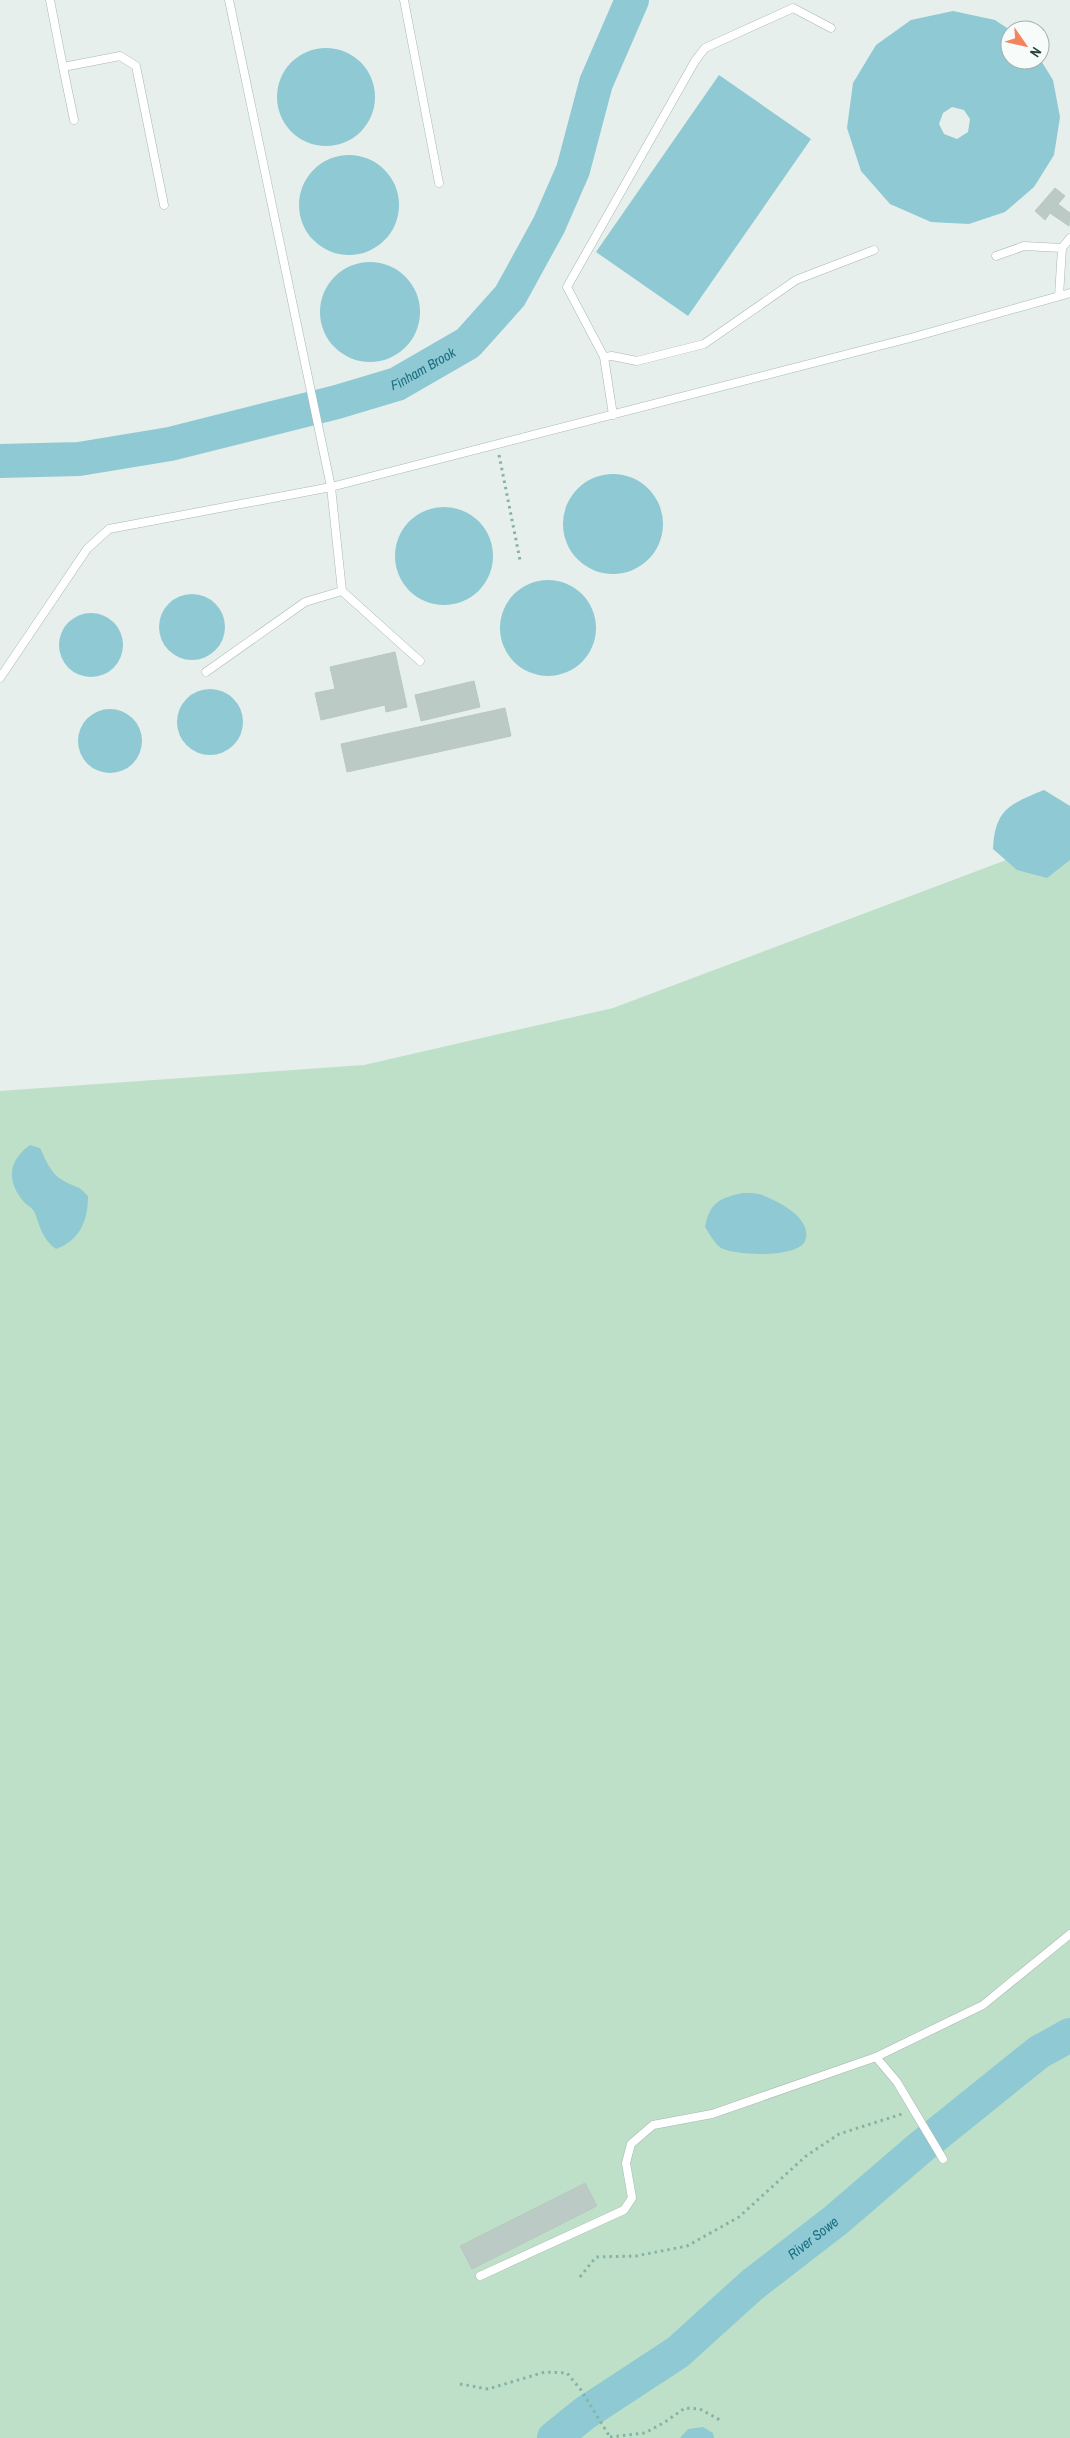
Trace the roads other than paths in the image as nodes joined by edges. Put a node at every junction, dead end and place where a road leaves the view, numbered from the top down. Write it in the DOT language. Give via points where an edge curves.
graph roads {
  1 [pos="50,0"];
  2 [pos="229,0"];
  3 [pos="404,0"];
  4 [pos="831,28"];
  5 [pos="63,67"];
  6 [pos="74,120"];
  7 [pos="439,183"];
  8 [pos="164,205"];
  9 [pos="1070,238"];
  10 [pos="1062,248"];
  11 [pos="874,250"];
  12 [pos="996,256"];
  13 [pos="1070,293"];
  14 [pos="1059,296"];
  15 [pos="604,357"];
  16 [pos="613,415"];
  17 [pos="331,487"];
  18 [pos="342,591"];
  19 [pos="420,661"];
  20 [pos="206,672"];
  21 [pos="0,678"];
  22 [pos="1070,1934"];
  23 [pos="876,2057"];
  24 [pos="943,2159"];
  25 [pos="480,2276"];
  1 -- 5 [label="lane"];
  2 -- 17 [label="lane"];
  3 -- 7 [label="lane"];
  4 -- 15 [label="lane" via="793,8 705,48 695,61 567,286"];
  5 -- 6 [label="lane"];
  5 -- 8 [label="lane" via="120,56 136,66"];
  9 -- 10 [label="lane"];
  10 -- 12 [label="lane" via="1024,246"];
  10 -- 14 [label="lane"];
  11 -- 15 [label="lane" via="796,280 704,344 637,361"];
  13 -- 14 [label="lane"];
  14 -- 16 [label="lane"];
  15 -- 16 [label="lane"];
  16 -- 17 [label="lane"];
  17 -- 18 [label="lane"];
  17 -- 21 [label="lane" via="109,529 88,549"];
  18 -- 19 [label="lane"];
  18 -- 20 [label="lane" via="305,602"];
  22 -- 23 [label="lane" via="983,2005"];
  23 -- 24 [label="lane" via="897,2082"];
  23 -- 25 [label="lane" via="712,2114 653,2125 631,2144 626,2163 632,2198 624,2210"];
}
